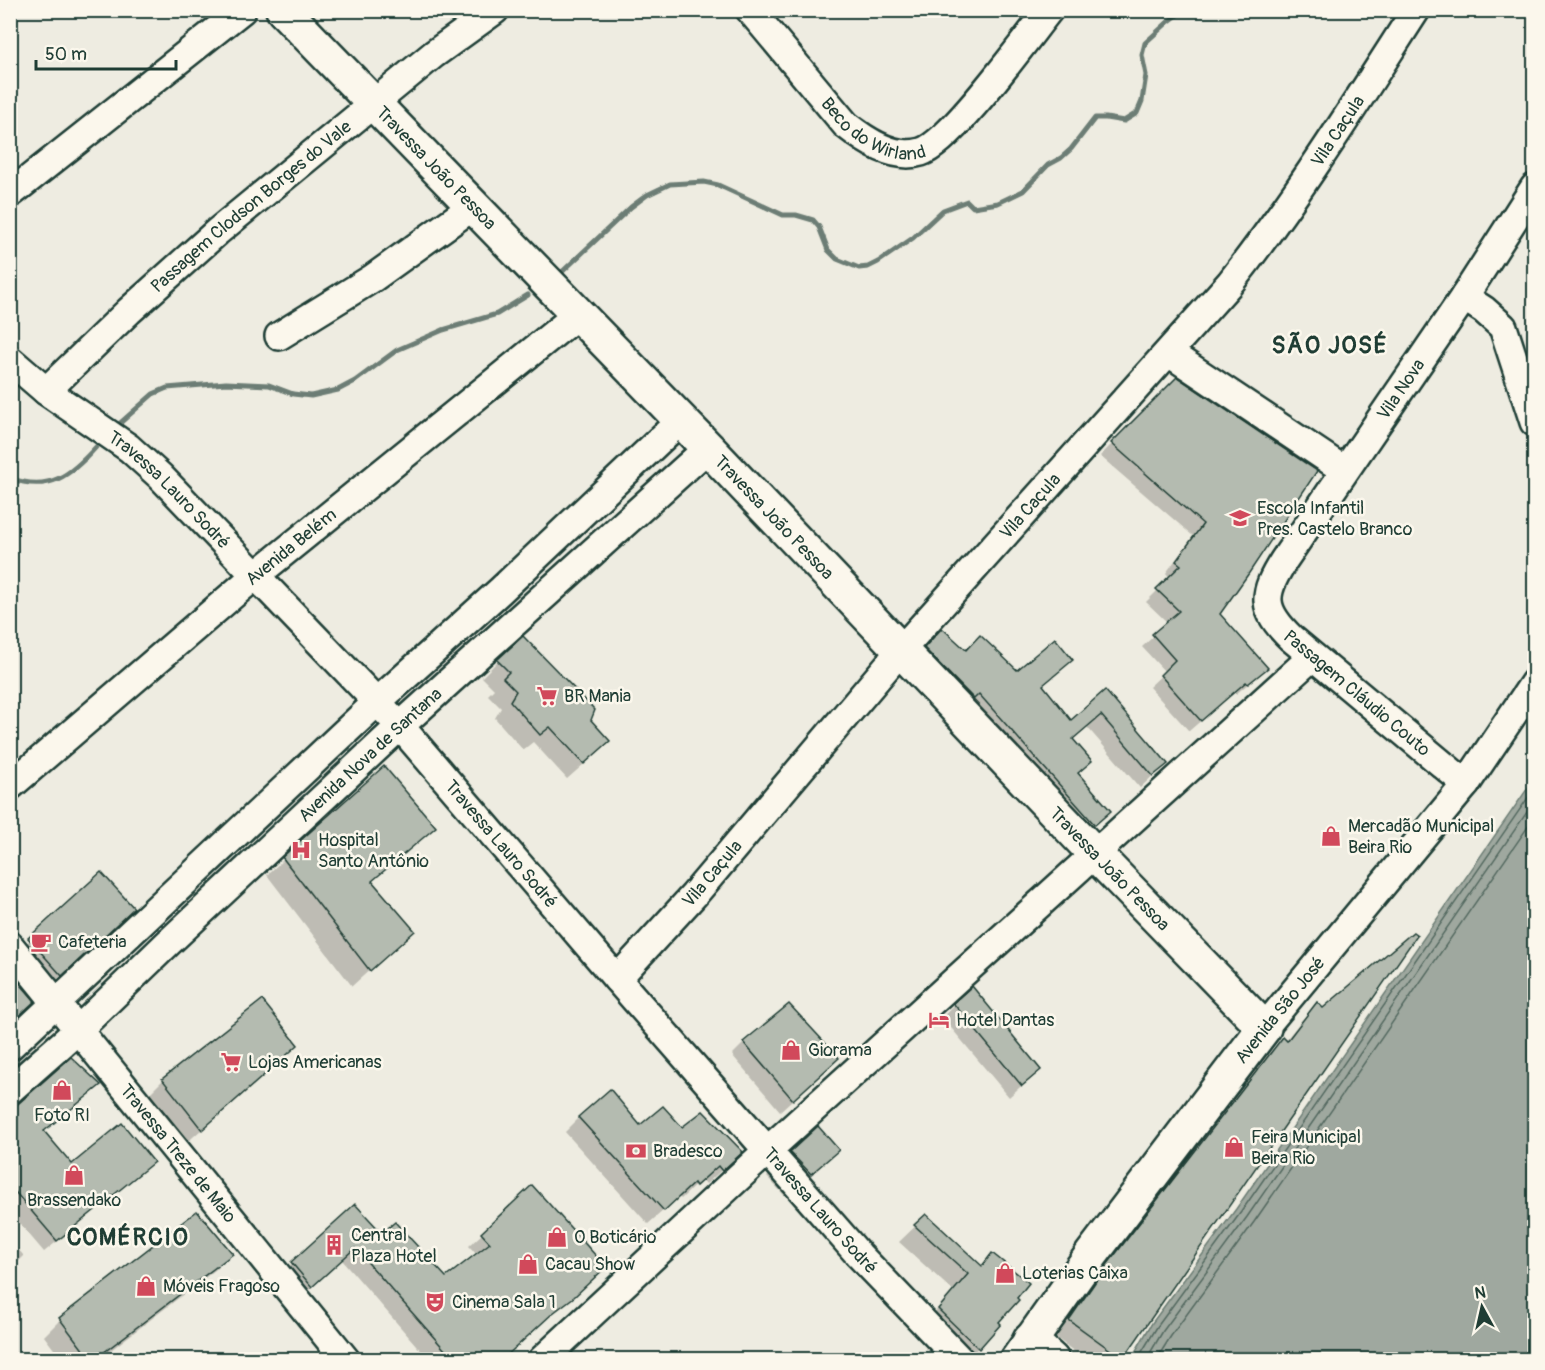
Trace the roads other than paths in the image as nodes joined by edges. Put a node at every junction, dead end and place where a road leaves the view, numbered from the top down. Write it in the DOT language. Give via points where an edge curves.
graph roads {
  1 [pos="242,10"];
  2 [pos="283,10"];
  3 [pos="495,10"];
  4 [pos="750,10"];
  5 [pos="1049,10"];
  6 [pos="1416,10"];
  7 [pos="374,105"];
  8 [pos="1534,188"];
  9 [pos="10,194"];
  10 [pos="472,207"];
  11 [pos="1464,297"];
  12 [pos="578,315"];
  13 [pos="279,336"];
  14 [pos="1169,353"];
  15 [pos="10,360"];
  16 [pos="46,391"];
  17 [pos="681,420"];
  18 [pos="1534,422"];
  19 [pos="708,448"];
  20 [pos="1344,470"];
  21 [pos="256,576"];
  22 [pos="1268,590"];
  23 [pos="500,591"];
  24 [pos="522,616"];
  25 [pos="901,650"];
  26 [pos="1312,657"];
  27 [pos="1534,683"];
  28 [pos="377,702"];
  29 [pos="400,726"];
  30 [pos="1466,784"];
  31 [pos="10,786"];
  32 [pos="1095,854"];
  33 [pos="204,866"];
  34 [pos="225,890"];
  35 [pos="146,920"];
  36 [pos="168,943"];
  37 [pos="10,946"];
  38 [pos="617,979"];
  39 [pos="58,1003"];
  40 [pos="1264,1028"];
  41 [pos="79,1029"];
  42 [pos="10,1046"];
  43 [pos="10,1090"];
  44 [pos="767,1151"];
  45 [pos="1033,1353"];
  46 [pos="346,1359"];
  47 [pos="542,1359"];
  48 [pos="960,1359"];
  1 -- 9 [label="street"];
  2 -- 7 [label="main road, Travessa João Pessoa"];
  3 -- 7 [label="street, Passagem Clodson Borges do Vale" via="434,54"];
  4 -- 5 [label="street, Beco do Wirland" via="846,125 875,145 908,154 930,148 952,129"];
  6 -- 14 [label="street, Vila Caçula" via="1271,231"];
  7 -- 10 [label="main road, Travessa João Pessoa"];
  7 -- 16 [label="street, Passagem Clodson Borges do Vale" via="217,232"];
  8 -- 11 [label="street, Vila Nova"];
  10 -- 12 [label="main road, Travessa João Pessoa"];
  10 -- 13 [label="street" via="373,278"];
  11 -- 18 [label="street" via="1503,327"];
  11 -- 20 [label="street, Vila Nova"];
  12 -- 17 [label="main road, Travessa João Pessoa"];
  12 -- 21 [label="street, Avenida Belém"];
  14 -- 20 [label="street"];
  14 -- 25 [label="street, Vila Caçula"];
  15 -- 16 [label="street, Travessa Lauro Sodré"];
  16 -- 21 [label="street, Travessa Lauro Sodré" via="129,448"];
  17 -- 19 [label="main road, Travessa João Pessoa"];
  17 -- 23 [label="street, Avenida Nova de Santana"];
  19 -- 24 [label="street, Avenida Nova de Santana"];
  19 -- 25 [label="main road, Travessa João Pessoa"];
  20 -- 22 [label="street, Vila Nova"];
  21 -- 28 [label="street, Travessa Lauro Sodré"];
  21 -- 31 [label="street, Avenida Belém"];
  22 -- 26 [label="street, Passagem Cláudio Couto" via="1266,601 1276,624"];
  23 -- 24 [label="street"];
  23 -- 28 [label="street, Avenida Nova de Santana"];
  24 -- 29 [label="street, Avenida Nova de Santana"];
  25 -- 32 [label="main road, Travessa João Pessoa"];
  25 -- 38 [label="street, Vila Caçula" via="694,895"];
  26 -- 30 [label="street, Passagem Cláudio Couto"];
  26 -- 32 [label="street"];
  27 -- 30 [label="street, Avenida São José"];
  28 -- 29 [label="street, Travessa Lauro Sodré"];
  28 -- 33 [label="street, Avenida Nova de Santana"];
  29 -- 34 [label="street, Avenida Nova de Santana"];
  29 -- 38 [label="street, Travessa Lauro Sodré"];
  30 -- 40 [label="street, Avenida São José"];
  32 -- 40 [label="main road, Travessa João Pessoa"];
  32 -- 44 [label="street"];
  33 -- 34 [label="street"];
  33 -- 35 [label="street, Avenida Nova de Santana"];
  34 -- 36 [label="street, Avenida Nova de Santana"];
  35 -- 36 [label="street"];
  35 -- 39 [label="street, Avenida Nova de Santana"];
  36 -- 41 [label="street, Avenida Nova de Santana"];
  37 -- 39 [label="street, Travessa Treze de Maio"];
  38 -- 44 [label="street, Travessa Lauro Sodré"];
  39 -- 41 [label="street, Travessa Treze de Maio"];
  39 -- 42 [label="street, Avenida Nova de Santana"];
  40 -- 45 [label="main road, Avenida São José" via="1092,1254"];
  41 -- 43 [label="street, Avenida Nova de Santana"];
  41 -- 46 [label="street, Travessa Treze de Maio"];
  44 -- 47 [label="street"];
  44 -- 48 [label="street, Travessa Lauro Sodré" via="859,1255"];
}
